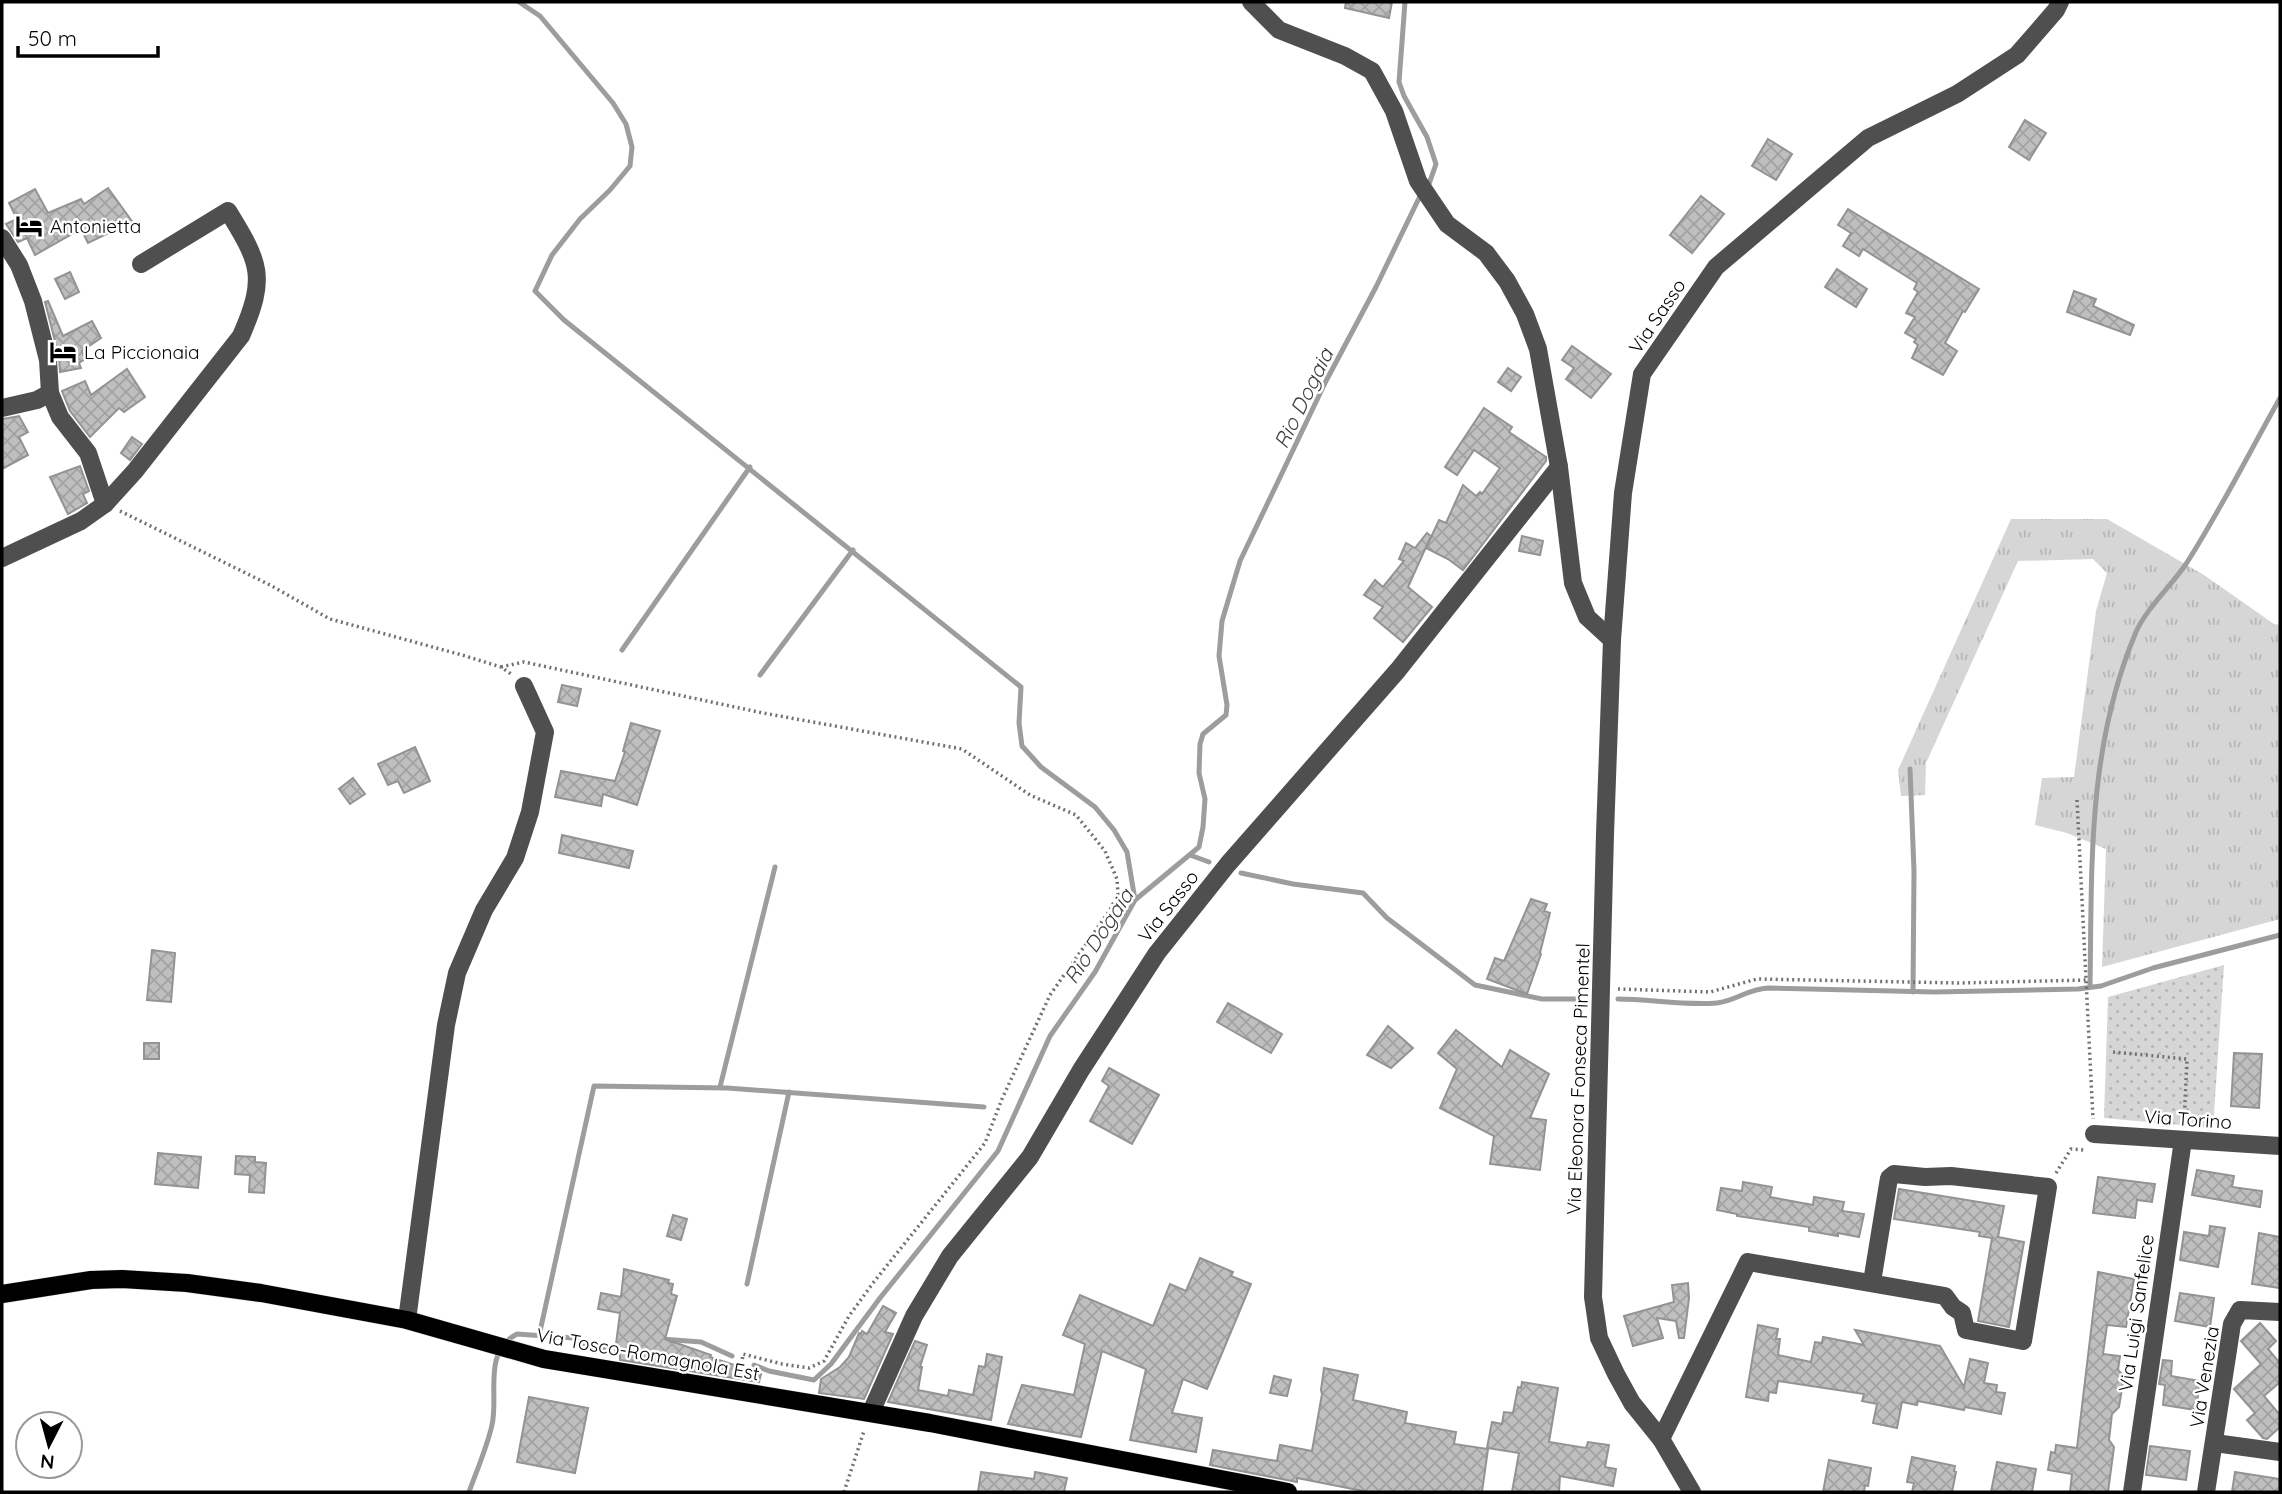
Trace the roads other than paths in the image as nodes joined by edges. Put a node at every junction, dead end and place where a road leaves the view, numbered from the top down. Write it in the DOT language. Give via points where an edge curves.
graph roads {
  1 [pos="1251,2"];
  2 [pos="2060,2"];
  3 [pos="2,238"];
  4 [pos="141,264"];
  5 [pos="50,393"];
  6 [pos="2,408"];
  7 [pos="1559,467"];
  8 [pos="105,504"];
  9 [pos="2,558"];
  10 [pos="1612,640"];
  11 [pos="524,686"];
  12 [pos="2094,1133"];
  13 [pos="2183,1140"];
  14 [pos="2280,1146"];
  15 [pos="1872,1282"];
  16 [pos="2,1294"];
  17 [pos="2280,1312"];
  18 [pos="407,1320"];
  19 [pos="871,1412"];
  20 [pos="1661,1439"];
  21 [pos="2215,1443"];
  22 [pos="2280,1452"];
  23 [pos="1679,1473"];
  24 [pos="1288,1492"];
  25 [pos="1679,1492"];
  26 [pos="1692,1492"];
  27 [pos="2132,1492"];
  28 [pos="2206,1492"];
  1 -- 7 [label="street" via="1279,30 1373,71 1394,111 1418,181 1447,224 1486,253 1525,314 1538,349"];
  2 -- 10 [label="street, Via Sasso" via="2017,55 1957,94 1868,138 1716,267 1700,289 1642,374 1623,493"];
  3 -- 5 [label="street" via="33,301 48,360"];
  4 -- 8 [label="street" via="228,211 251,249 258,275 252,310 241,335"];
  5 -- 6 [label="street"];
  5 -- 8 [label="street" via="60,417 88,453"];
  7 -- 10 [label="street" via="1573,583 1587,617"];
  7 -- 19 [label="street, Via Sasso" via="1398,670 1228,864 1157,953 1030,1157 950,1255 914,1316"];
  8 -- 9 [label="street" via="81,522"];
  10 -- 20 [label="street, Via Eleonora Fonseca Pimentel" via="1593,1297 1600,1338 1616,1374"];
  11 -- 18 [label="street" via="545,732 530,812 515,858 484,910 457,973"];
  12 -- 13 [label="street, Via Torino"];
  13 -- 14 [label="street, Via Torino"];
  13 -- 27 [label="street, Via Luigi Sanfelice"];
  15 -- 15 [label="street" via="1945,1296 1962,1313 1966,1330 2023,1341 2048,1187 1894,1174 1889,1178"];
  15 -- 20 [label="street" via="1748,1262"];
  16 -- 18 [label="main road, Via Tosco-Romagnola Est" via="91,1280 150,1280 261,1293"];
  17 -- 21 [label="street, Via Venezia" via="2240,1310 2232,1324"];
  18 -- 19 [label="main road, Via Tosco-Romagnola Est" via="514,1352 577,1365"];
  19 -- 24 [label="main road, Via Tosco-Romagnola Est"];
  20 -- 23 [label="street, Via Eleonora Fonseca Pimentel"];
  21 -- 22 [label="street"];
  21 -- 28 [label="street, Via Venezia"];
  23 -- 25 [label="street"];
  23 -- 26 [label="street, Via Eleonora Fonseca Pimentel"];
}
